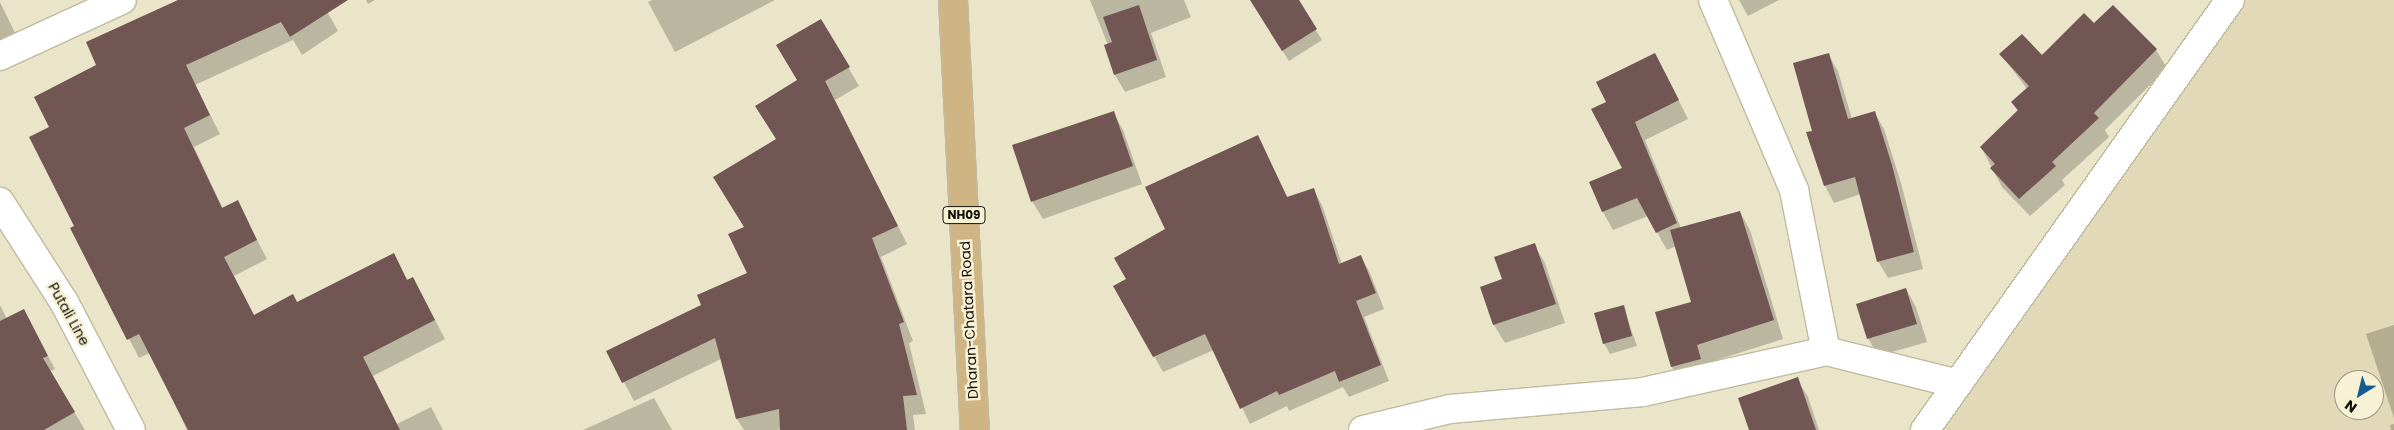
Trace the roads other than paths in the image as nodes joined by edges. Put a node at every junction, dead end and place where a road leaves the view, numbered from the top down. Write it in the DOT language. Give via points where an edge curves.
graph roads {
  1 [pos="122,0"];
  2 [pos="953,0"];
  3 [pos="1713,0"];
  4 [pos="2230,0"];
  5 [pos="0,56"];
  6 [pos="0,202"];
  7 [pos="1826,351"];
  8 [pos="1958,384"];
  9 [pos="131,430"];
  10 [pos="975,430"];
  11 [pos="1363,430"];
  12 [pos="1925,430"];
  1 -- 5 [label="street"];
  2 -- 10 [label="main road, Dharan-Chatara Road / NH09"];
  3 -- 7 [label="street" via="1794,190"];
  4 -- 8 [label="street"];
  6 -- 9 [label="street, Putali Line" via="64,302"];
  7 -- 8 [label="street"];
  7 -- 11 [label="street" via="1643,392 1450,409"];
  8 -- 12 [label="street"];
}
